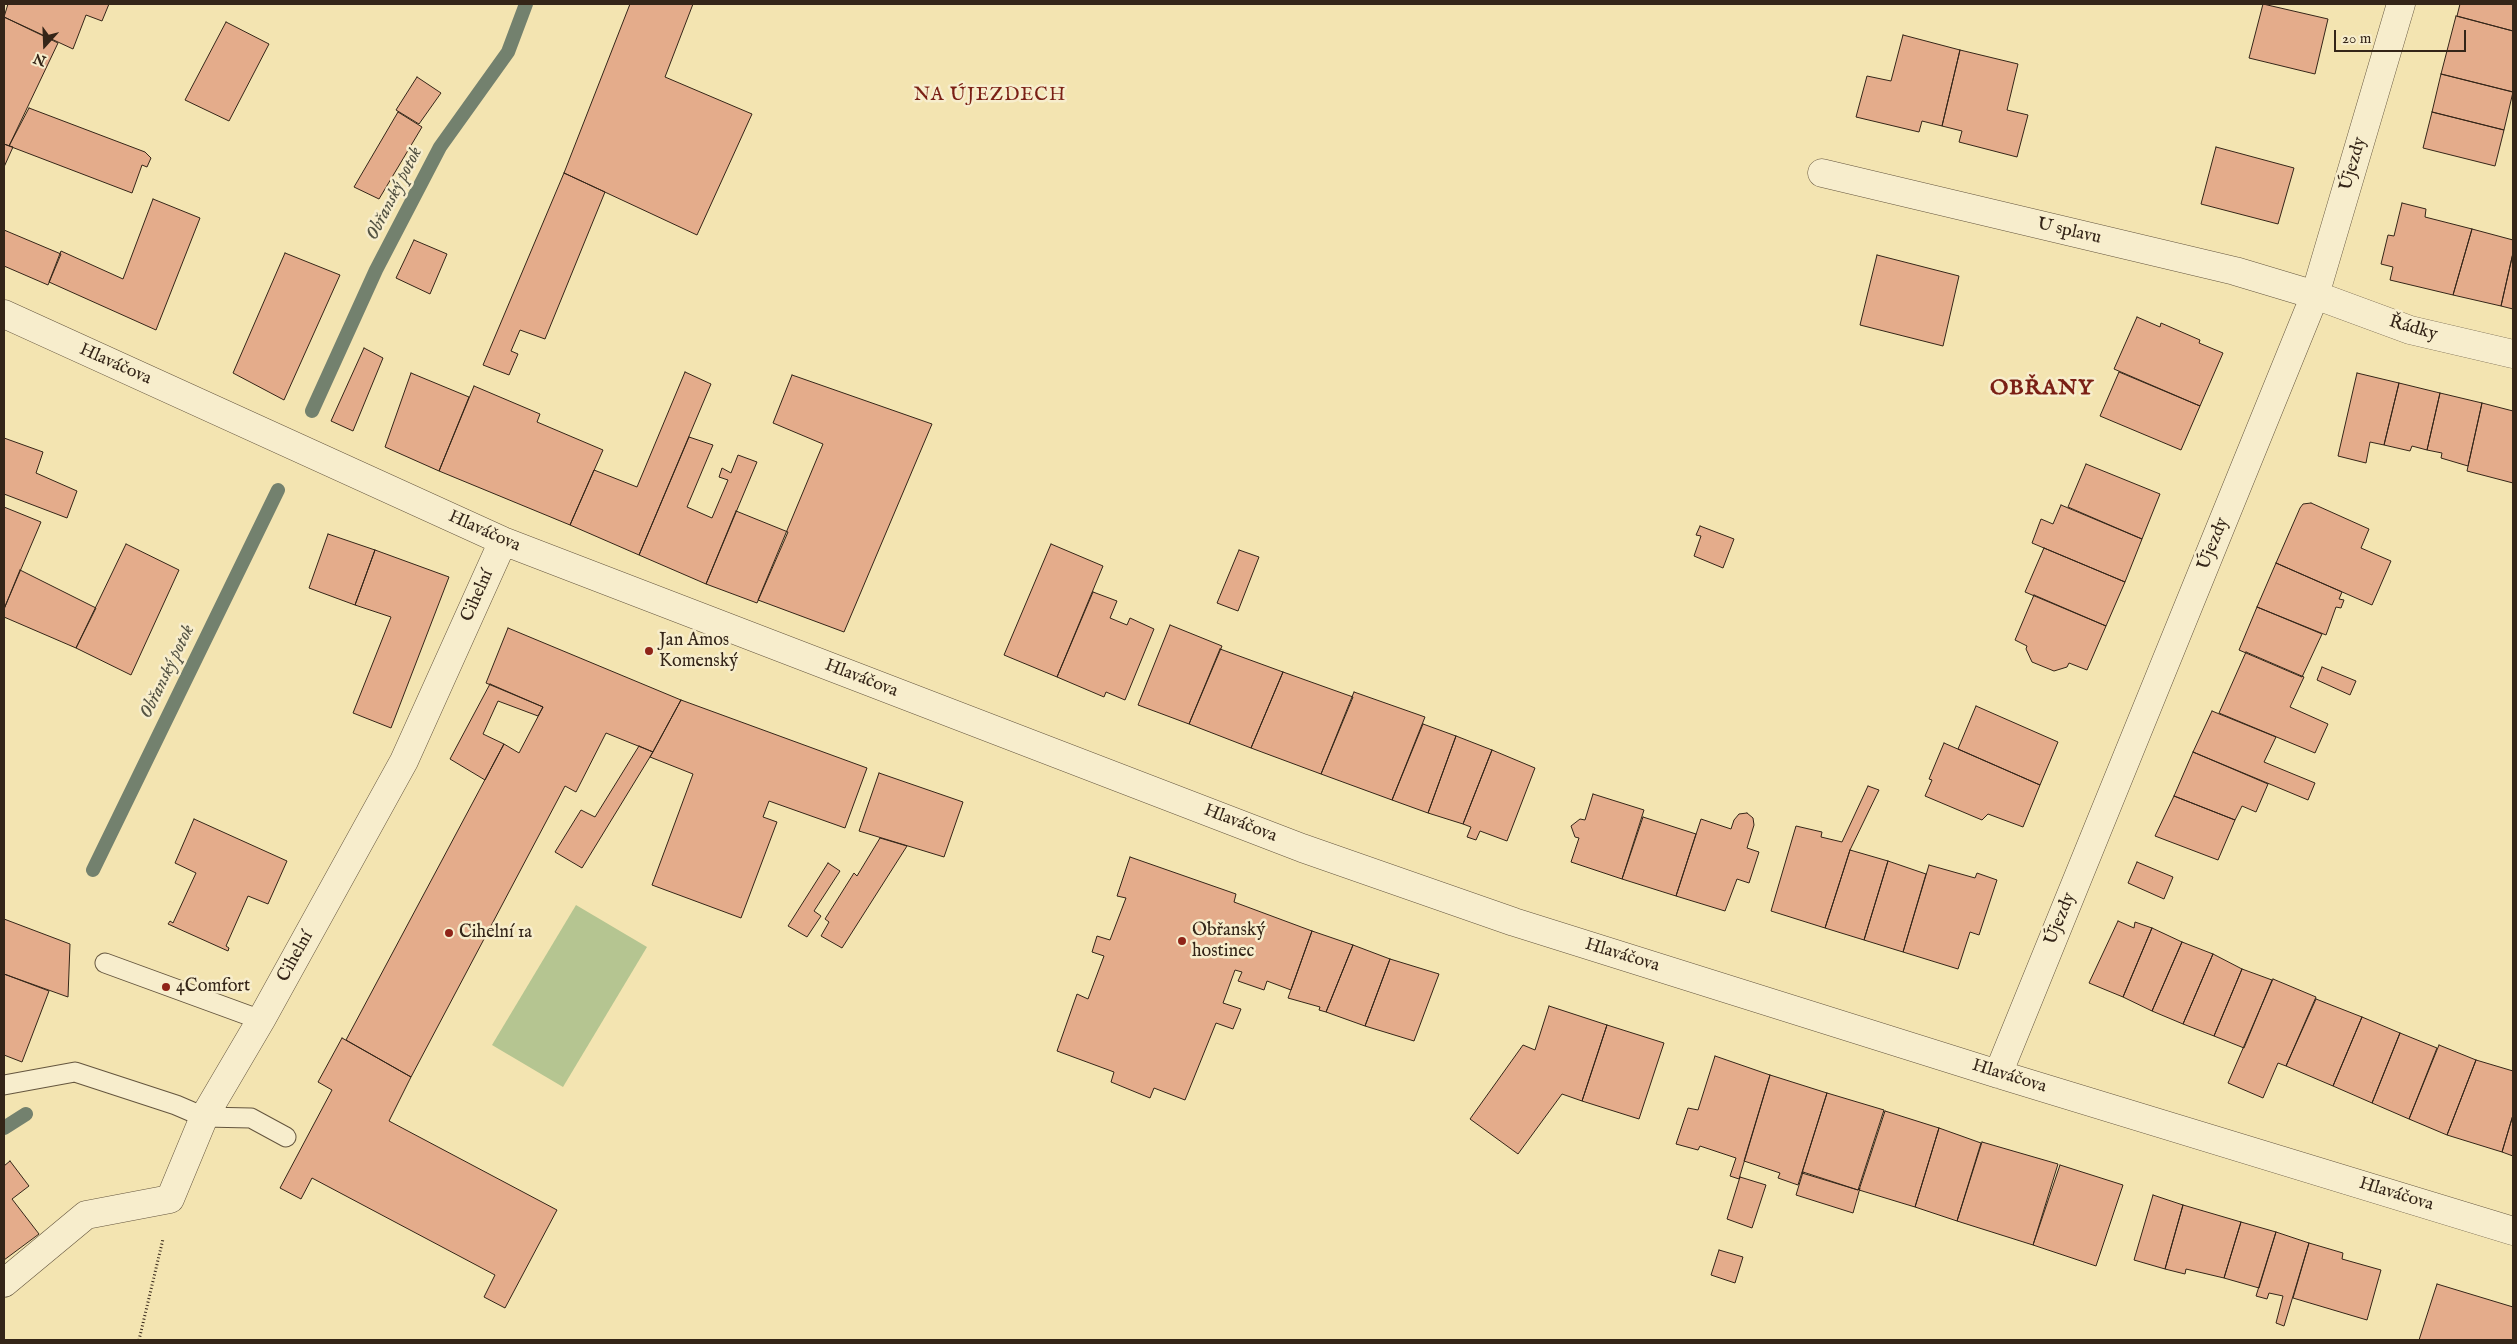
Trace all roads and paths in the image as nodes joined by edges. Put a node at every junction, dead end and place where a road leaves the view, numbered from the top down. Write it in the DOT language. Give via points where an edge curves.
graph roads {
  1 [pos="2401,4"];
  2 [pos="1822,173"];
  3 [pos="2315,295"];
  4 [pos="4,314"];
  5 [pos="2513,354"];
  6 [pos="504,541"];
  7 [pos="106,963"];
  8 [pos="261,1020"];
  9 [pos="1998,1074"];
  10 [pos="4,1085"];
  11 [pos="204,1117"];
  12 [pos="286,1137"];
  13 [pos="170,1199"];
  14 [pos="2513,1231"];
  15 [pos="4,1283"];
  16 [pos="140,1340"];
  1 -- 3 [label="street, Újezdy"];
  2 -- 3 [label="street, U splavu" via="2234,271"];
  3 -- 5 [label="street, Řádky" via="2410,330"];
  3 -- 9 [label="street, Újezdy"];
  4 -- 6 [label="street, Hlaváčova"];
  6 -- 8 [label="street, Cihelní" via="404,762"];
  6 -- 9 [label="street, Hlaváčova" via="1302,848 1514,922"];
  7 -- 8 [label="lane"];
  8 -- 11 [label="street, Cihelní"];
  9 -- 14 [label="street, Hlaváčova"];
  10 -- 11 [label="lane" via="74,1072"];
  11 -- 12 [label="lane" via="251,1118"];
  11 -- 13 [label="street, Cihelní"];
  13 -- 15 [label="street" via="86,1215"];
  13 -- 16 [label="path"];
}
